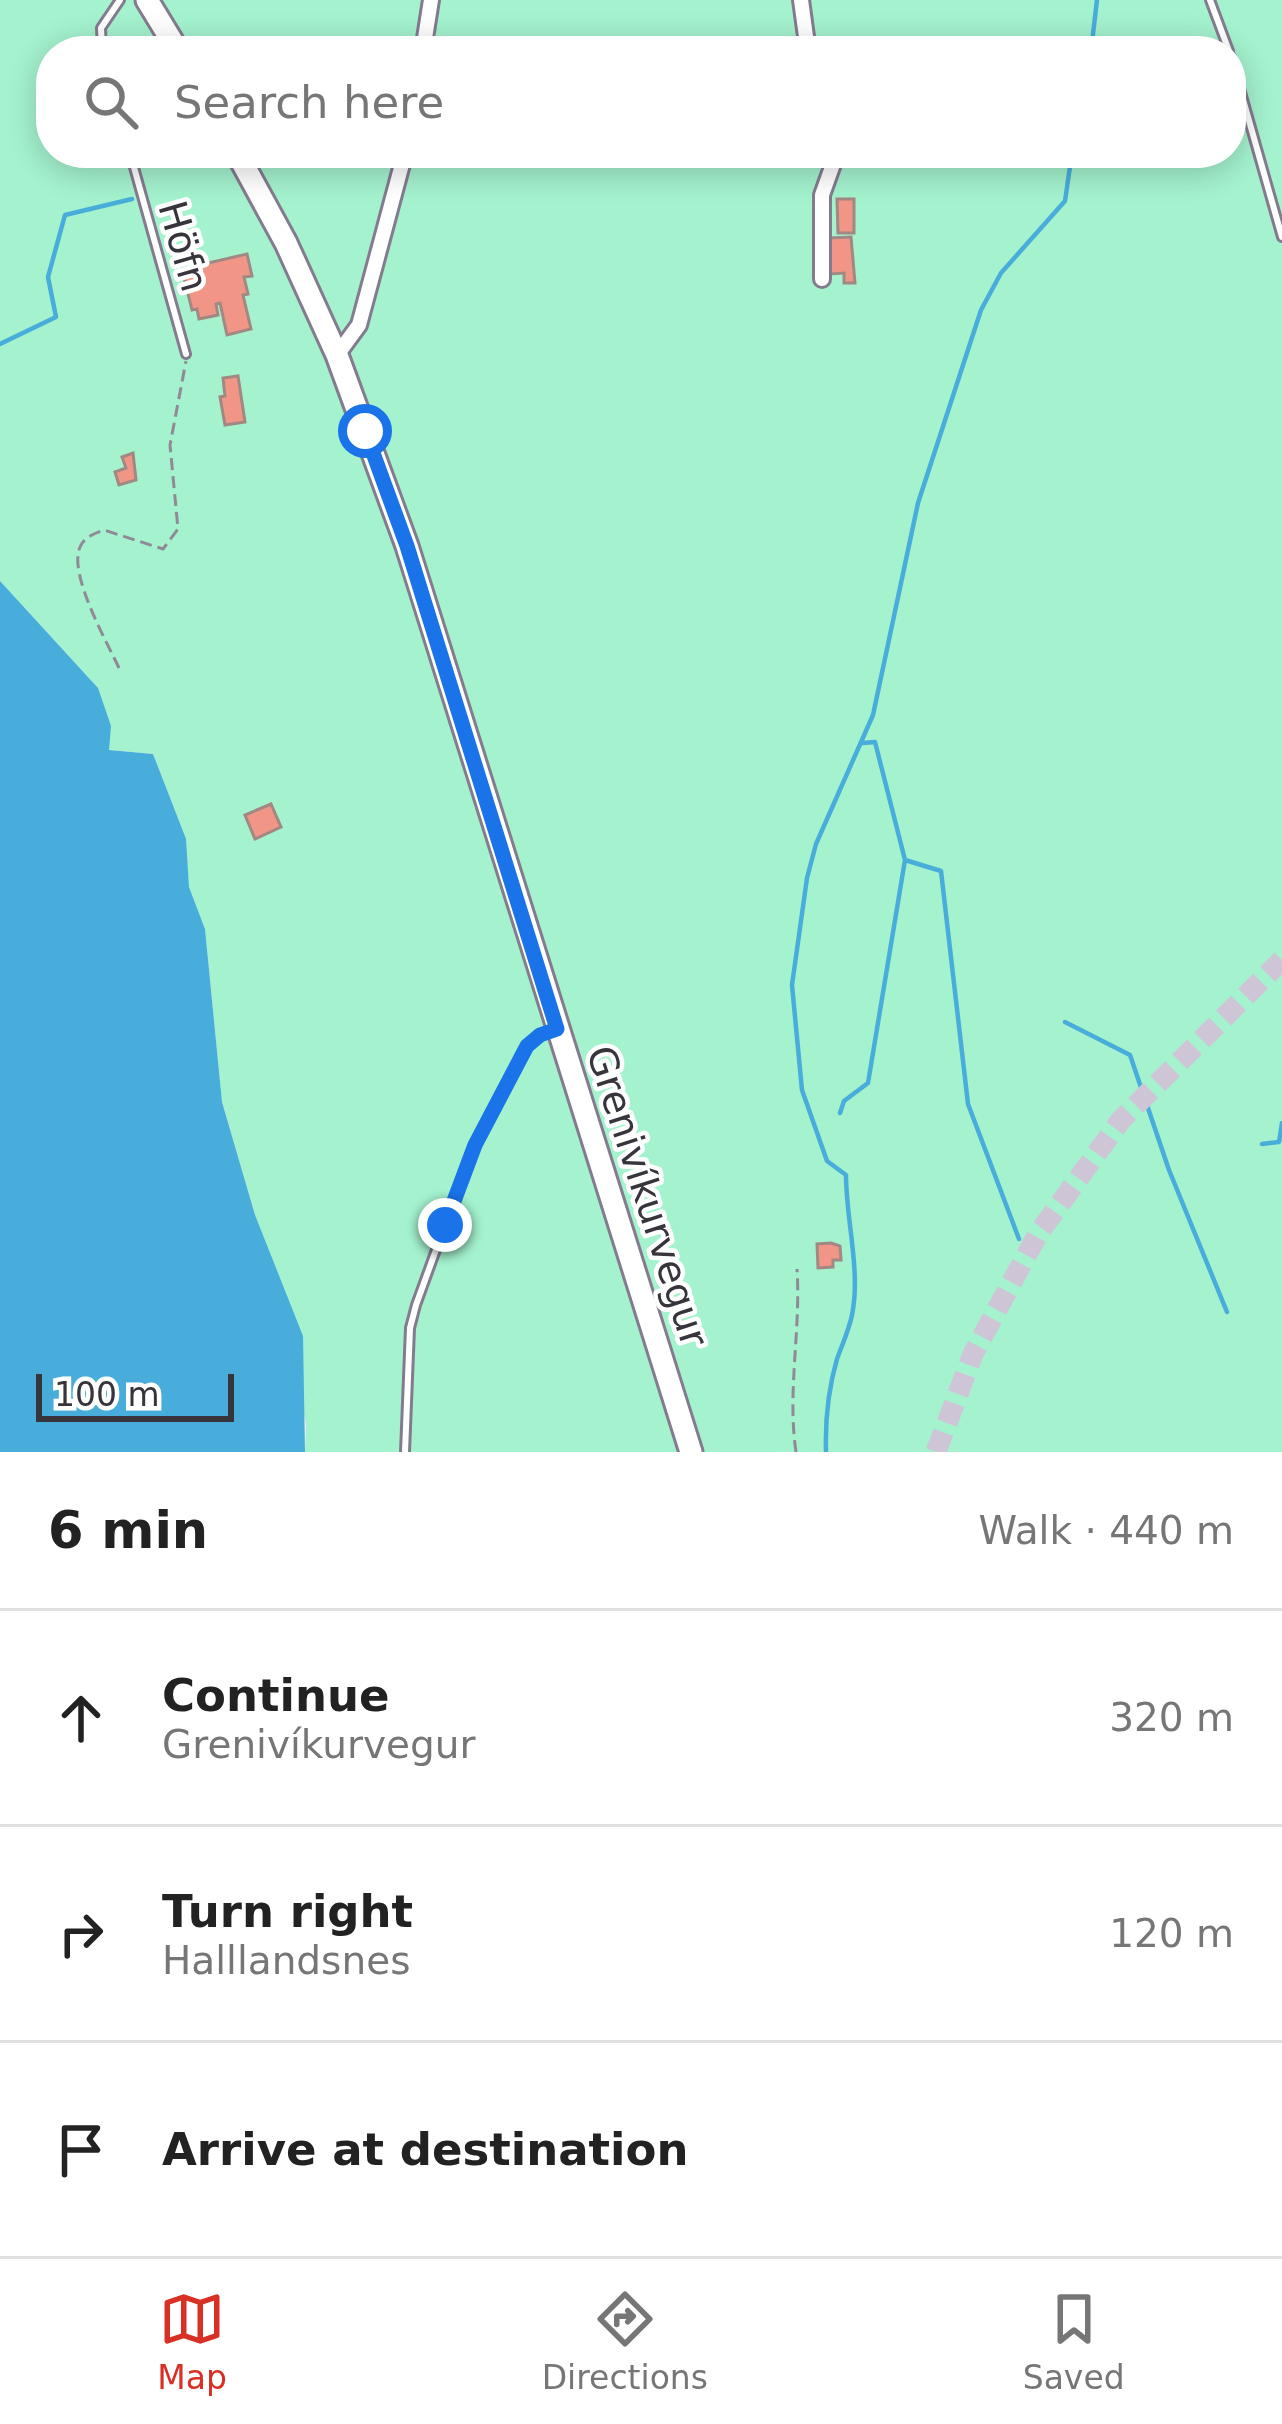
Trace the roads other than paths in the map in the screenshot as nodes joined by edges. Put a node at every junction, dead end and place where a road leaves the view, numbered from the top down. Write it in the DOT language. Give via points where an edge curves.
graph roads {
  1 [pos="120,0"];
  2 [pos="147,0"];
  3 [pos="431,0"];
  4 [pos="801,0"];
  5 [pos="1210,0"];
  6 [pos="103,36"];
  7 [pos="169,36"];
  8 [pos="425,36"];
  9 [pos="806,36"];
  10 [pos="1223,36"];
  11 [pos="1246,106"];
  12 [pos="134,168"];
  13 [pos="245,168"];
  14 [pos="401,168"];
  15 [pos="832,168"];
  16 [pos="1279,212"];
  17 [pos="1282,237"];
  18 [pos="822,279"];
  19 [pos="186,354"];
  20 [pos="337,355"];
  21 [pos="557,1029"];
  22 [pos="405,1452"];
  23 [pos="691,1452"];
  1 -- 6 [label="lane"];
  2 -- 7 [label="main road"];
  3 -- 8 [label="street"];
  4 -- 9 [label="street"];
  5 -- 10 [label="lane"];
  11 -- 16 [label="lane"];
  12 -- 19 [label="lane, Höfn"];
  13 -- 20 [label="main road, Grenivíkurvegur"];
  14 -- 20 [label="street" via="359,325"];
  15 -- 18 [label="street" via="822,195"];
  16 -- 17 [label="lane"];
  20 -- 21 [label="main road, Grenivíkurvegur" via="407,546"];
  21 -- 22 [label="lane" via="527,1046 475,1145 423,1285 410,1328"];
  21 -- 23 [label="main road, Grenivíkurvegur"];
}
